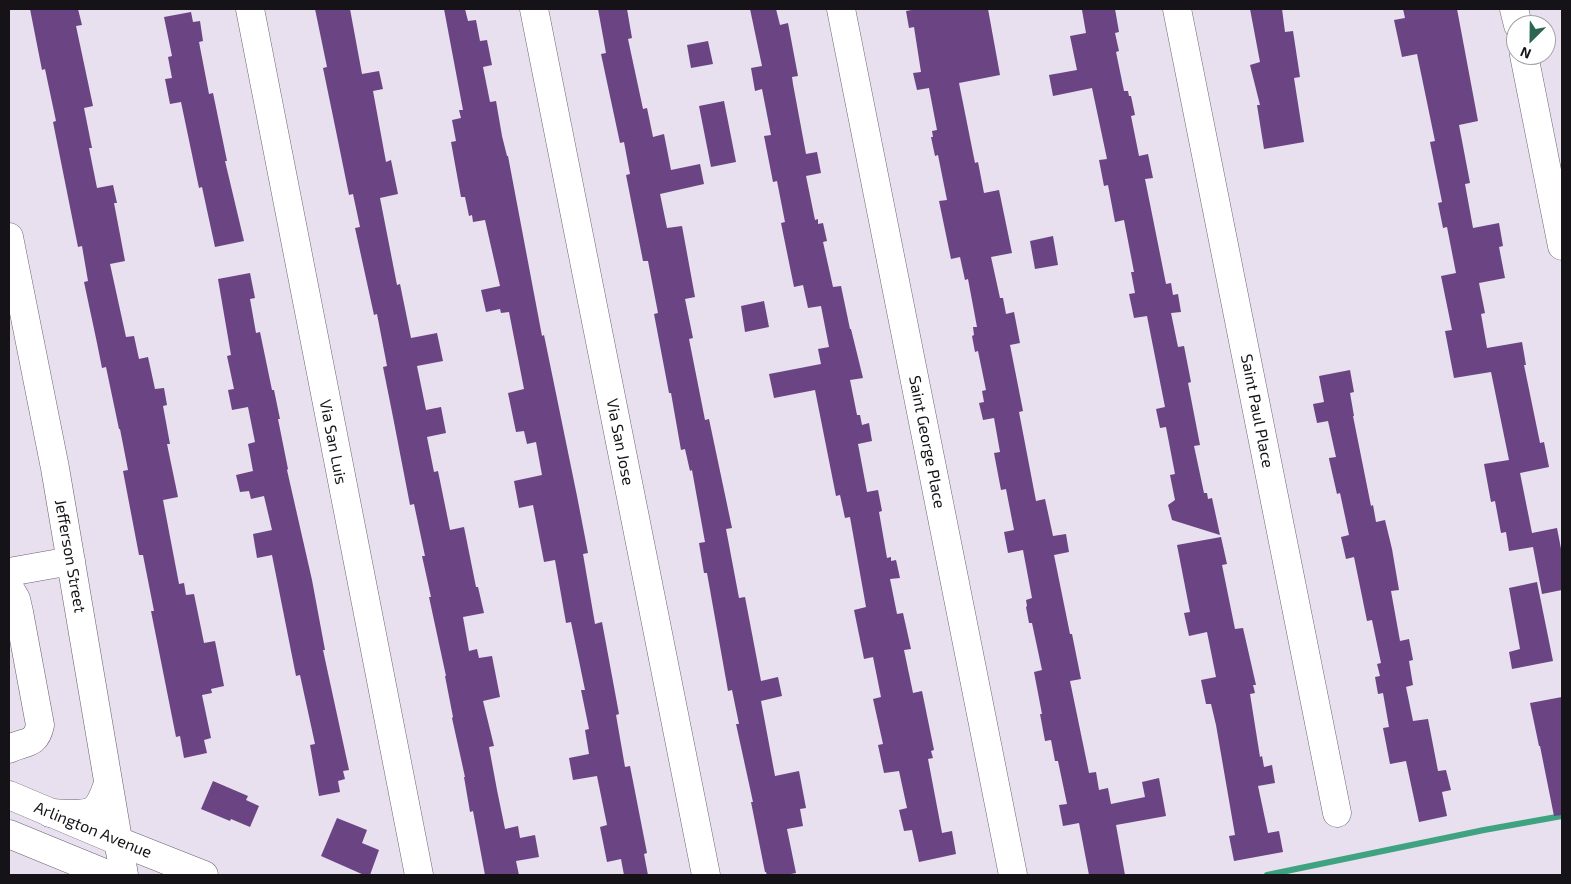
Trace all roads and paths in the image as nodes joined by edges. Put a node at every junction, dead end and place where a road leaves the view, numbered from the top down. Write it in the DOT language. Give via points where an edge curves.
graph roads {
  1 [pos="250,9"];
  2 [pos="534,9"];
  3 [pos="841,9"];
  4 [pos="1178,9"];
  5 [pos="1526,65"];
  6 [pos="9,237"];
  7 [pos="1562,246"];
  8 [pos="19,337"];
  9 [pos="70,561"];
  10 [pos="9,572"];
  11 [pos="9,586"];
  12 [pos="9,749"];
  13 [pos="108,784"];
  14 [pos="9,795"];
  15 [pos="50,813"];
  16 [pos="1336,813"];
  17 [pos="9,834"];
  18 [pos="118,841"];
  19 [pos="109,875"];
  20 [pos="124,875"];
  21 [pos="204,875"];
  22 [pos="418,875"];
  23 [pos="706,875"];
  24 [pos="1013,875"];
  1 -- 22 [label="street, Via San Luis"];
  2 -- 23 [label="street, Via San Jose"];
  3 -- 24 [label="street, Saint George Place"];
  4 -- 16 [label="street, Saint Paul Place"];
  5 -- 7 [label="street"];
  6 -- 8 [label="street, Jefferson Street"];
  8 -- 9 [label="street, Jefferson Street" via="55,468"];
  9 -- 10 [label="street"];
  9 -- 13 [label="street, Jefferson Street"];
  11 -- 12 [label="street" via="16,599 40,725 36,737 30,742"];
  13 -- 15 [label="street" via="96,809 86,813"];
  13 -- 18 [label="street, Jefferson Street"];
  14 -- 15 [label="street, Arlington Avenue"];
  15 -- 18 [label="street, Arlington Avenue"];
  17 -- 19 [label="street"];
  18 -- 20 [label="street, Jefferson Street"];
  18 -- 21 [label="street, Arlington Avenue"];
}
